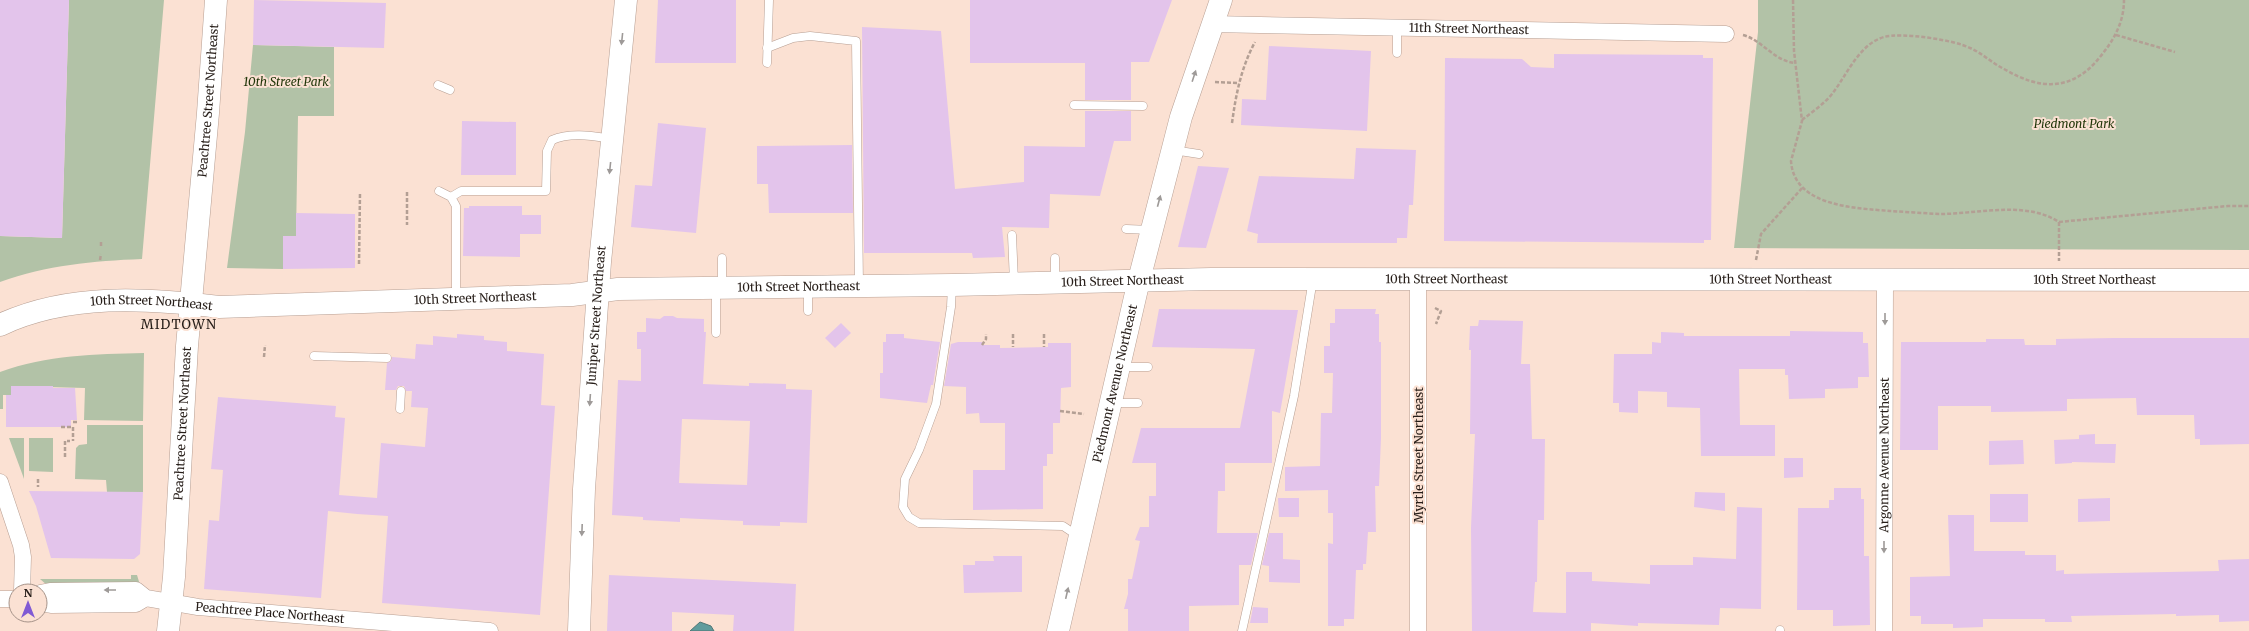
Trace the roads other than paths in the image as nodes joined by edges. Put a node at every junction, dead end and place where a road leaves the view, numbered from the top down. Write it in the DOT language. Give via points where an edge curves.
graph roads {
  1 [pos="216,0"];
  2 [pos="626,0"];
  3 [pos="769,0"];
  4 [pos="1221,0"];
  5 [pos="1211,24"];
  6 [pos="1397,28"];
  7 [pos="1726,34"];
  8 [pos="767,48"];
  9 [pos="1397,53"];
  10 [pos="767,64"];
  11 [pos="438,86"];
  12 [pos="450,90"];
  13 [pos="1074,105"];
  14 [pos="1143,106"];
  15 [pos="613,139"];
  16 [pos="1172,150"];
  17 [pos="1199,154"];
  18 [pos="439,191"];
  19 [pos="451,197"];
  20 [pos="1126,229"];
  21 [pos="1152,230"];
  22 [pos="1012,235"];
  23 [pos="722,258"];
  24 [pos="1055,258"];
  25 [pos="1313,279"];
  26 [pos="1418,279"];
  27 [pos="1139,280"];
  28 [pos="1885,280"];
  29 [pos="2249,280"];
  30 [pos="1055,282"];
  31 [pos="1014,283"];
  32 [pos="952,285"];
  33 [pos="859,286"];
  34 [pos="808,287"];
  35 [pos="719,288"];
  36 [pos="598,292"];
  37 [pos="456,299"];
  38 [pos="191,304"];
  39 [pos="808,311"];
  40 [pos="0,326"];
  41 [pos="716,333"];
  42 [pos="314,356"];
  43 [pos="387,358"];
  44 [pos="1119,367"];
  45 [pos="1148,367"];
  46 [pos="401,391"];
  47 [pos="1110,403"];
  48 [pos="1138,403"];
  49 [pos="400,409"];
  50 [pos="0,482"];
  51 [pos="1080,538"];
  52 [pos="22,583"];
  53 [pos="48,591"];
  54 [pos="146,598"];
  55 [pos="172,602"];
  56 [pos="48,604"];
  57 [pos="402,628"];
  58 [pos="168,631"];
  59 [pos="490,631"];
  60 [pos="579,631"];
  61 [pos="1058,631"];
  62 [pos="1242,631"];
  63 [pos="1418,631"];
  64 [pos="1884,631"];
  1 -- 38 [label="main road, Peachtree Street Northeast"];
  2 -- 15 [label="main road, Juniper Street Northeast, one-way"];
  3 -- 8 [label="lane"];
  4 -- 5 [label="main road, Piedmont Avenue Northeast"];
  5 -- 6 [label="street, 11th Street Northeast"];
  16 -- 5 [label="main road, Piedmont Avenue Northeast, one-way"];
  6 -- 7 [label="street, 11th Street Northeast"];
  6 -- 9 [label="lane"];
  8 -- 10 [label="lane"];
  8 -- 33 [label="lane" via="793,38 810,36 856,40"];
  11 -- 12 [label="lane"];
  13 -- 14 [label="lane"];
  15 -- 19 [label="lane" via="577,135 552,140 547,151 546,191 461,191"];
  15 -- 36 [label="main road, Juniper Street Northeast, one-way"];
  16 -- 17 [label="lane"];
  21 -- 16 [label="main road, Piedmont Avenue Northeast, one-way"];
  18 -- 19 [label="lane"];
  19 -- 37 [label="lane" via="456,206 457,218"];
  20 -- 21 [label="lane"];
  21 -- 27 [label="main road, Piedmont Avenue Northeast"];
  22 -- 31 [label="lane"];
  23 -- 35 [label="lane"];
  24 -- 30 [label="lane"];
  25 -- 26 [label="main road, 10th Street Northeast"];
  25 -- 27 [label="main road, 10th Street Northeast"];
  25 -- 62 [label="lane" via="1294,396"];
  26 -- 28 [label="main road, 10th Street Northeast"];
  26 -- 63 [label="street, Myrtle Street Northeast"];
  27 -- 30 [label="main road, 10th Street Northeast"];
  27 -- 44 [label="main road, Piedmont Avenue Northeast"];
  28 -- 29 [label="main road, 10th Street Northeast"];
  28 -- 64 [label="street, Argonne Avenue Northeast, one-way"];
  30 -- 31 [label="main road, 10th Street Northeast"];
  31 -- 32 [label="main road, 10th Street Northeast"];
  32 -- 33 [label="main road, 10th Street Northeast"];
  32 -- 51 [label="lane" via="936,404 919,450 904,479 904,507 908,517 919,523 1063,526"];
  33 -- 34 [label="main road, 10th Street Northeast"];
  34 -- 35 [label="main road, 10th Street Northeast"];
  34 -- 39 [label="lane"];
  35 -- 36 [label="main road, 10th Street Northeast" via="618,289"];
  35 -- 41 [label="lane"];
  36 -- 37 [label="main road, 10th Street Northeast"];
  36 -- 60 [label="main road, Juniper Street Northeast, one-way" via="584,489"];
  37 -- 38 [label="main road, 10th Street Northeast" via="219,307"];
  38 -- 40 [label="main road, 10th Street Northeast" via="162,300 89,301 48,309"];
  38 -- 55 [label="main road, Peachtree Street Northeast"];
  42 -- 43 [label="lane"];
  44 -- 45 [label="lane"];
  44 -- 47 [label="main road, Piedmont Avenue Northeast"];
  46 -- 49 [label="lane"];
  47 -- 48 [label="lane"];
  47 -- 51 [label="main road, Piedmont Avenue Northeast"];
  50 -- 52 [label="street" via="21,545"];
  61 -- 51 [label="main road, Piedmont Avenue Northeast, one-way"];
  54 -- 53 [label="street, Peachtree Place Northeast, one-way" via="136,590"];
  54 -- 55 [label="street, Peachtree Place Northeast"];
  54 -- 56 [label="street, Peachtree Place Northeast" via="136,604"];
  55 -- 57 [label="street, Peachtree Place Northeast" via="198,607"];
  55 -- 58 [label="main road, Peachtree Street Northeast"];
  57 -- 59 [label="street, Peachtree Place Northeast"];
}
